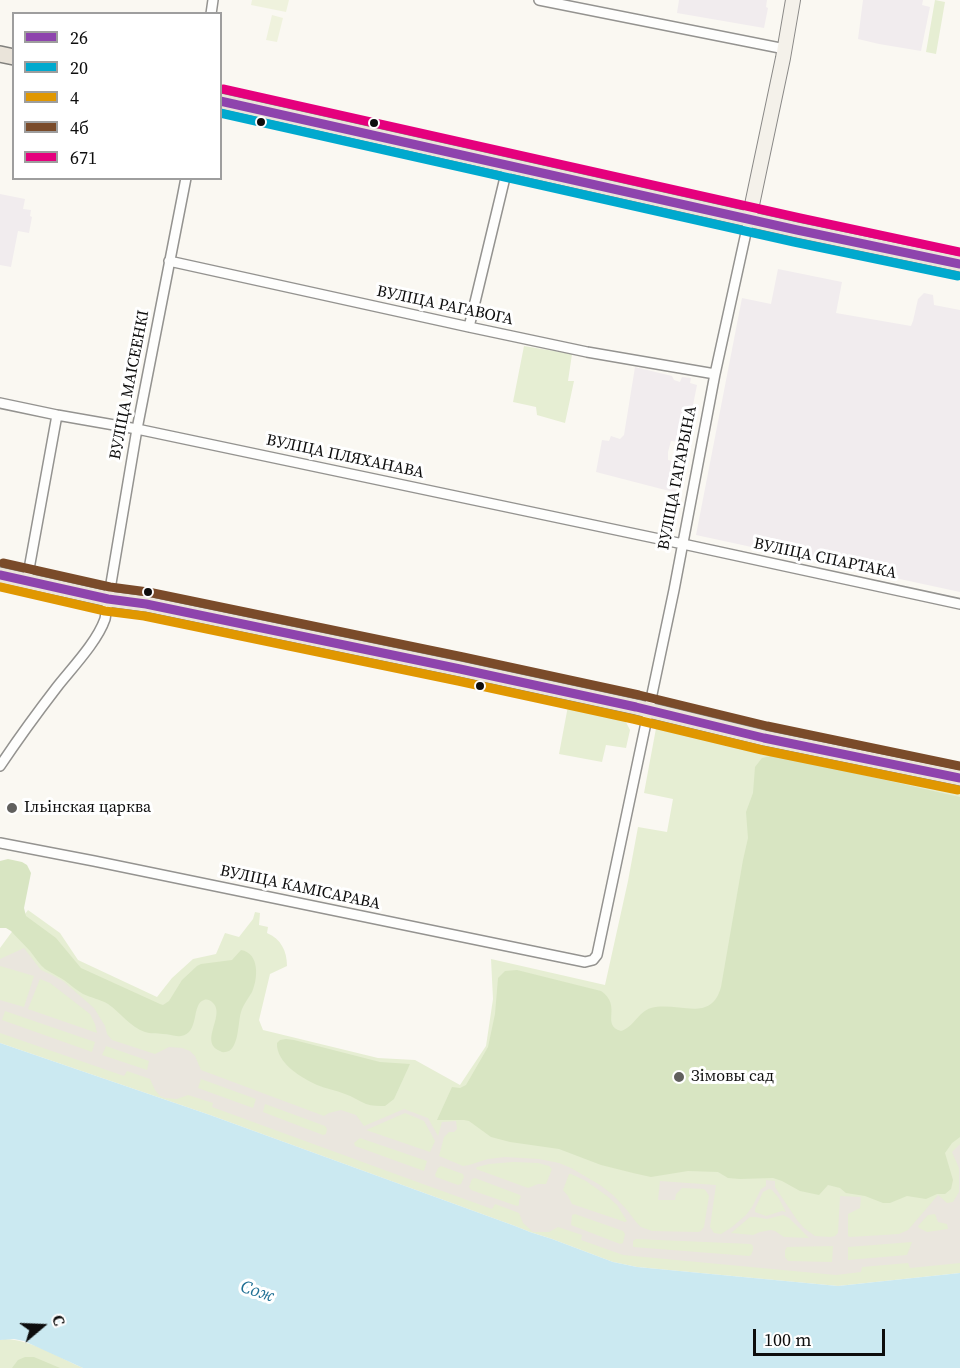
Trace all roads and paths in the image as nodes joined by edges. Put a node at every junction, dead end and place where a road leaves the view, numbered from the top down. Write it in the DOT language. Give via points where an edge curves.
graph roads {
  1 [pos="539,0"];
  2 [pos="793,0"];
  3 [pos="572,4"];
  4 [pos="785,49"];
  5 [pos="222,101"];
  6 [pos="508,165"];
  7 [pos="186,180"];
  8 [pos="749,219"];
  9 [pos="169,261"];
  10 [pos="960,264"];
  11 [pos="469,327"];
  12 [pos="715,374"];
  13 [pos="0,403"];
  14 [pos="57,415"];
  15 [pos="136,429"];
  16 [pos="683,544"];
  17 [pos="0,575"];
  18 [pos="27,580"];
  19 [pos="108,599"];
  20 [pos="960,604"];
  21 [pos="648,710"];
  22 [pos="0,766"];
  23 [pos="960,778"];
  24 [pos="0,843"];
  25 [pos="593,960"];
  1 -- 3 [label="street"];
  2 -- 4 [label="street, ВУЛІЦА ГАГАРЫНА"];
  3 -- 4 [label="street"];
  4 -- 8 [label="street, ВУЛІЦА ГАГАРЫНА"];
  5 -- 6 [label="main road"];
  6 -- 8 [label="main road"];
  6 -- 11 [label="street"];
  7 -- 9 [label="street, ВУЛІЦА МАІСЕЕНКІ"];
  8 -- 10 [label="main road"];
  8 -- 12 [label="street, ВУЛІЦА ГАГАРЫНА"];
  9 -- 11 [label="street, ВУЛІЦА РАГАВОГА"];
  9 -- 15 [label="street, ВУЛІЦА МАІСЕЕНКІ"];
  11 -- 12 [label="street, ВУЛІЦА РАГАВОГА"];
  12 -- 16 [label="street, ВУЛІЦА ГАГАРЫНА"];
  13 -- 14 [label="street, ВУЛІЦА ПЛЯХАНАВА"];
  14 -- 15 [label="street, ВУЛІЦА ПЛЯХАНАВА"];
  14 -- 18 [label="street"];
  15 -- 16 [label="street, ВУЛІЦА ПЛЯХАНАВА"];
  15 -- 19 [label="street, ВУЛІЦА МАІСЕЕНКІ"];
  16 -- 20 [label="street, ВУЛІЦА СПАРТАКА"];
  16 -- 21 [label="street, ВУЛІЦА ГАГАРЫНА"];
  17 -- 18 [label="main road"];
  18 -- 19 [label="main road"];
  19 -- 21 [label="main road"];
  19 -- 22 [label="street, ВУЛІЦА МАІСЕЕНКІ" via="98,632"];
  21 -- 23 [label="main road"];
  21 -- 25 [label="street, ВУЛІЦА ГАГАРЫНА"];
  24 -- 25 [label="street, ВУЛІЦА КАМІСАРАВА" via="585,962"];
}
